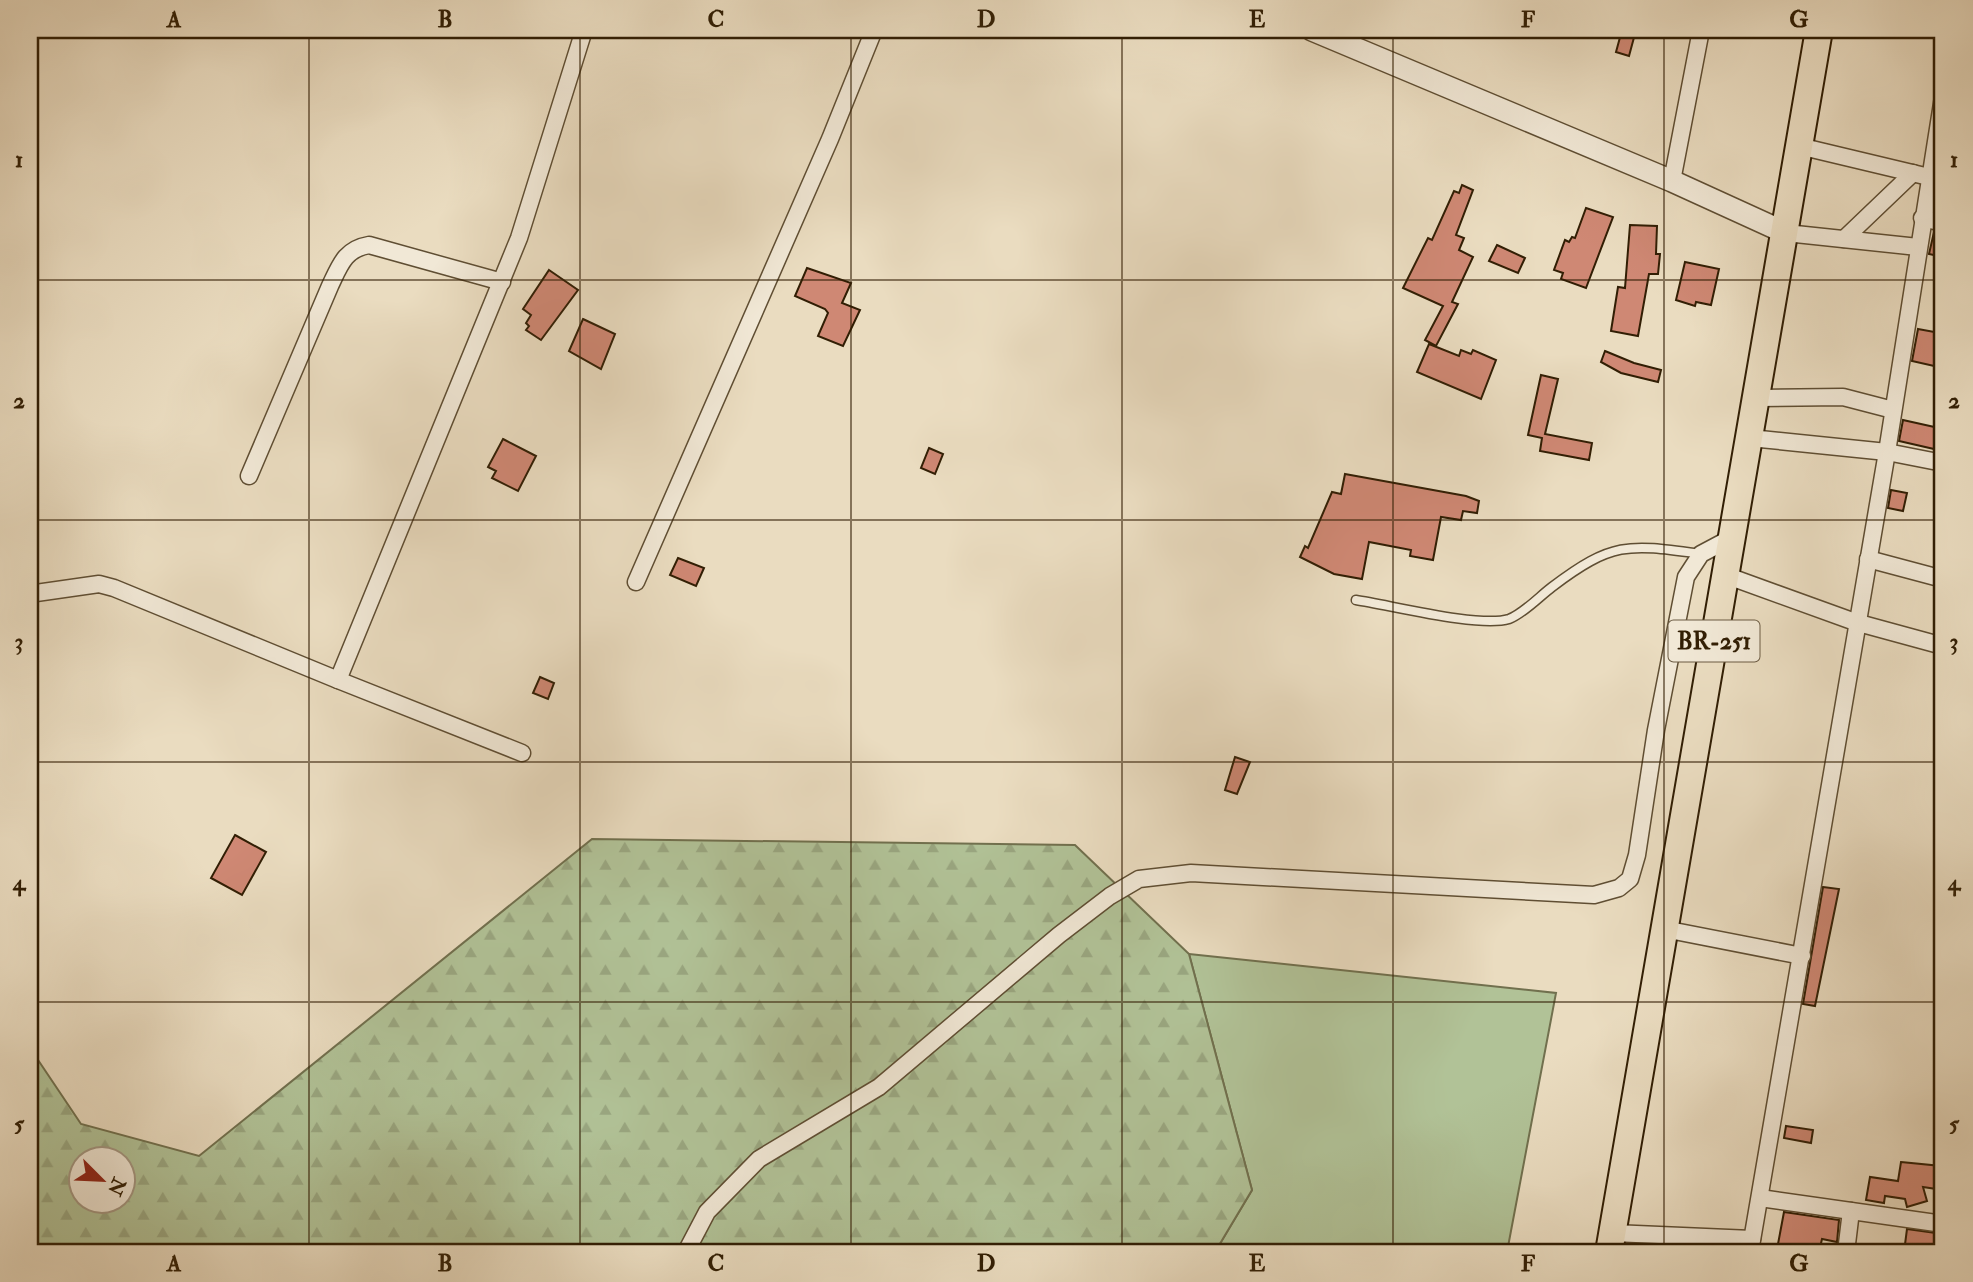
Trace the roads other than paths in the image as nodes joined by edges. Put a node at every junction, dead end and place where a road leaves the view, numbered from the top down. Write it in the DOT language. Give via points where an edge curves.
graph roads {
  1 [pos="584,30"];
  2 [pos="874,30"];
  3 [pos="1312,30"];
  4 [pos="1701,30"];
  5 [pos="1819,30"];
  6 [pos="1943,97"];
  7 [pos="1800,146"];
  8 [pos="1938,151"];
  9 [pos="1921,175"];
  10 [pos="1672,181"];
  11 [pos="1922,218"];
  12 [pos="1943,223"];
  13 [pos="1786,233"];
  14 [pos="1844,239"];
  15 [pos="1918,247"];
  16 [pos="502,282"];
  17 [pos="1757,398"];
  18 [pos="1893,410"];
  19 [pos="1750,438"];
  20 [pos="1887,452"];
  21 [pos="1943,463"];
  22 [pos="249,476"];
  23 [pos="1733,537"];
  24 [pos="1701,554"];
  25 [pos="1868,559"];
  26 [pos="1725,575"];
  27 [pos="1943,579"];
  28 [pos="636,582"];
  29 [pos="30,591"];
  30 [pos="1356,600"];
  31 [pos="1855,622"];
  32 [pos="1943,646"];
  33 [pos="338,680"];
  34 [pos="523,753"];
  35 [pos="1664,929"];
  36 [pos="1802,956"];
  37 [pos="1760,1198"];
  38 [pos="1852,1211"];
  39 [pos="1943,1224"];
  40 [pos="1611,1243"];
  41 [pos="1751,1246"];
  42 [pos="686,1252"];
  43 [pos="1846,1252"];
  1 -- 16 [label="street"];
  2 -- 28 [label="street"];
  3 -- 10 [label="street"];
  4 -- 10 [label="street"];
  5 -- 7 [label="main road, BR-251"];
  6 -- 8 [label="street"];
  7 -- 9 [label="street"];
  7 -- 13 [label="main road, BR-251"];
  8 -- 9 [label="street"];
  9 -- 11 [label="street"];
  9 -- 14 [label="street"];
  10 -- 13 [label="street"];
  11 -- 12 [label="street"];
  11 -- 15 [label="street"];
  13 -- 14 [label="street"];
  13 -- 17 [label="main road, BR-251"];
  14 -- 15 [label="street"];
  15 -- 18 [label="street"];
  16 -- 22 [label="street" via="369,245 354,247 330,286"];
  16 -- 33 [label="street"];
  17 -- 18 [label="street" via="1843,397"];
  17 -- 19 [label="main road, BR-251"];
  18 -- 20 [label="street"];
  19 -- 20 [label="street"];
  19 -- 23 [label="main road, BR-251"];
  20 -- 21 [label="street"];
  20 -- 25 [label="street"];
  23 -- 24 [label="street"];
  23 -- 26 [label="main road, BR-251"];
  24 -- 30 [label="lane" via="1623,547 1580,567 1510,619 1483,621"];
  24 -- 42 [label="street" via="1686,577 1637,855 1630,879 1619,888 1594,895 1191,873 1139,879 1059,934 879,1087 759,1159 707,1212"];
  25 -- 27 [label="street"];
  25 -- 31 [label="street"];
  26 -- 31 [label="street"];
  26 -- 35 [label="main road, BR-251"];
  29 -- 33 [label="street" via="99,584 114,588"];
  31 -- 32 [label="street"];
  31 -- 36 [label="street"];
  33 -- 34 [label="street"];
  35 -- 36 [label="street"];
  35 -- 40 [label="main road, BR-251"];
  36 -- 37 [label="street"];
  37 -- 38 [label="street"];
  37 -- 41 [label="street"];
  38 -- 39 [label="street"];
  38 -- 43 [label="street"];
  40 -- 41 [label="street"];
}
